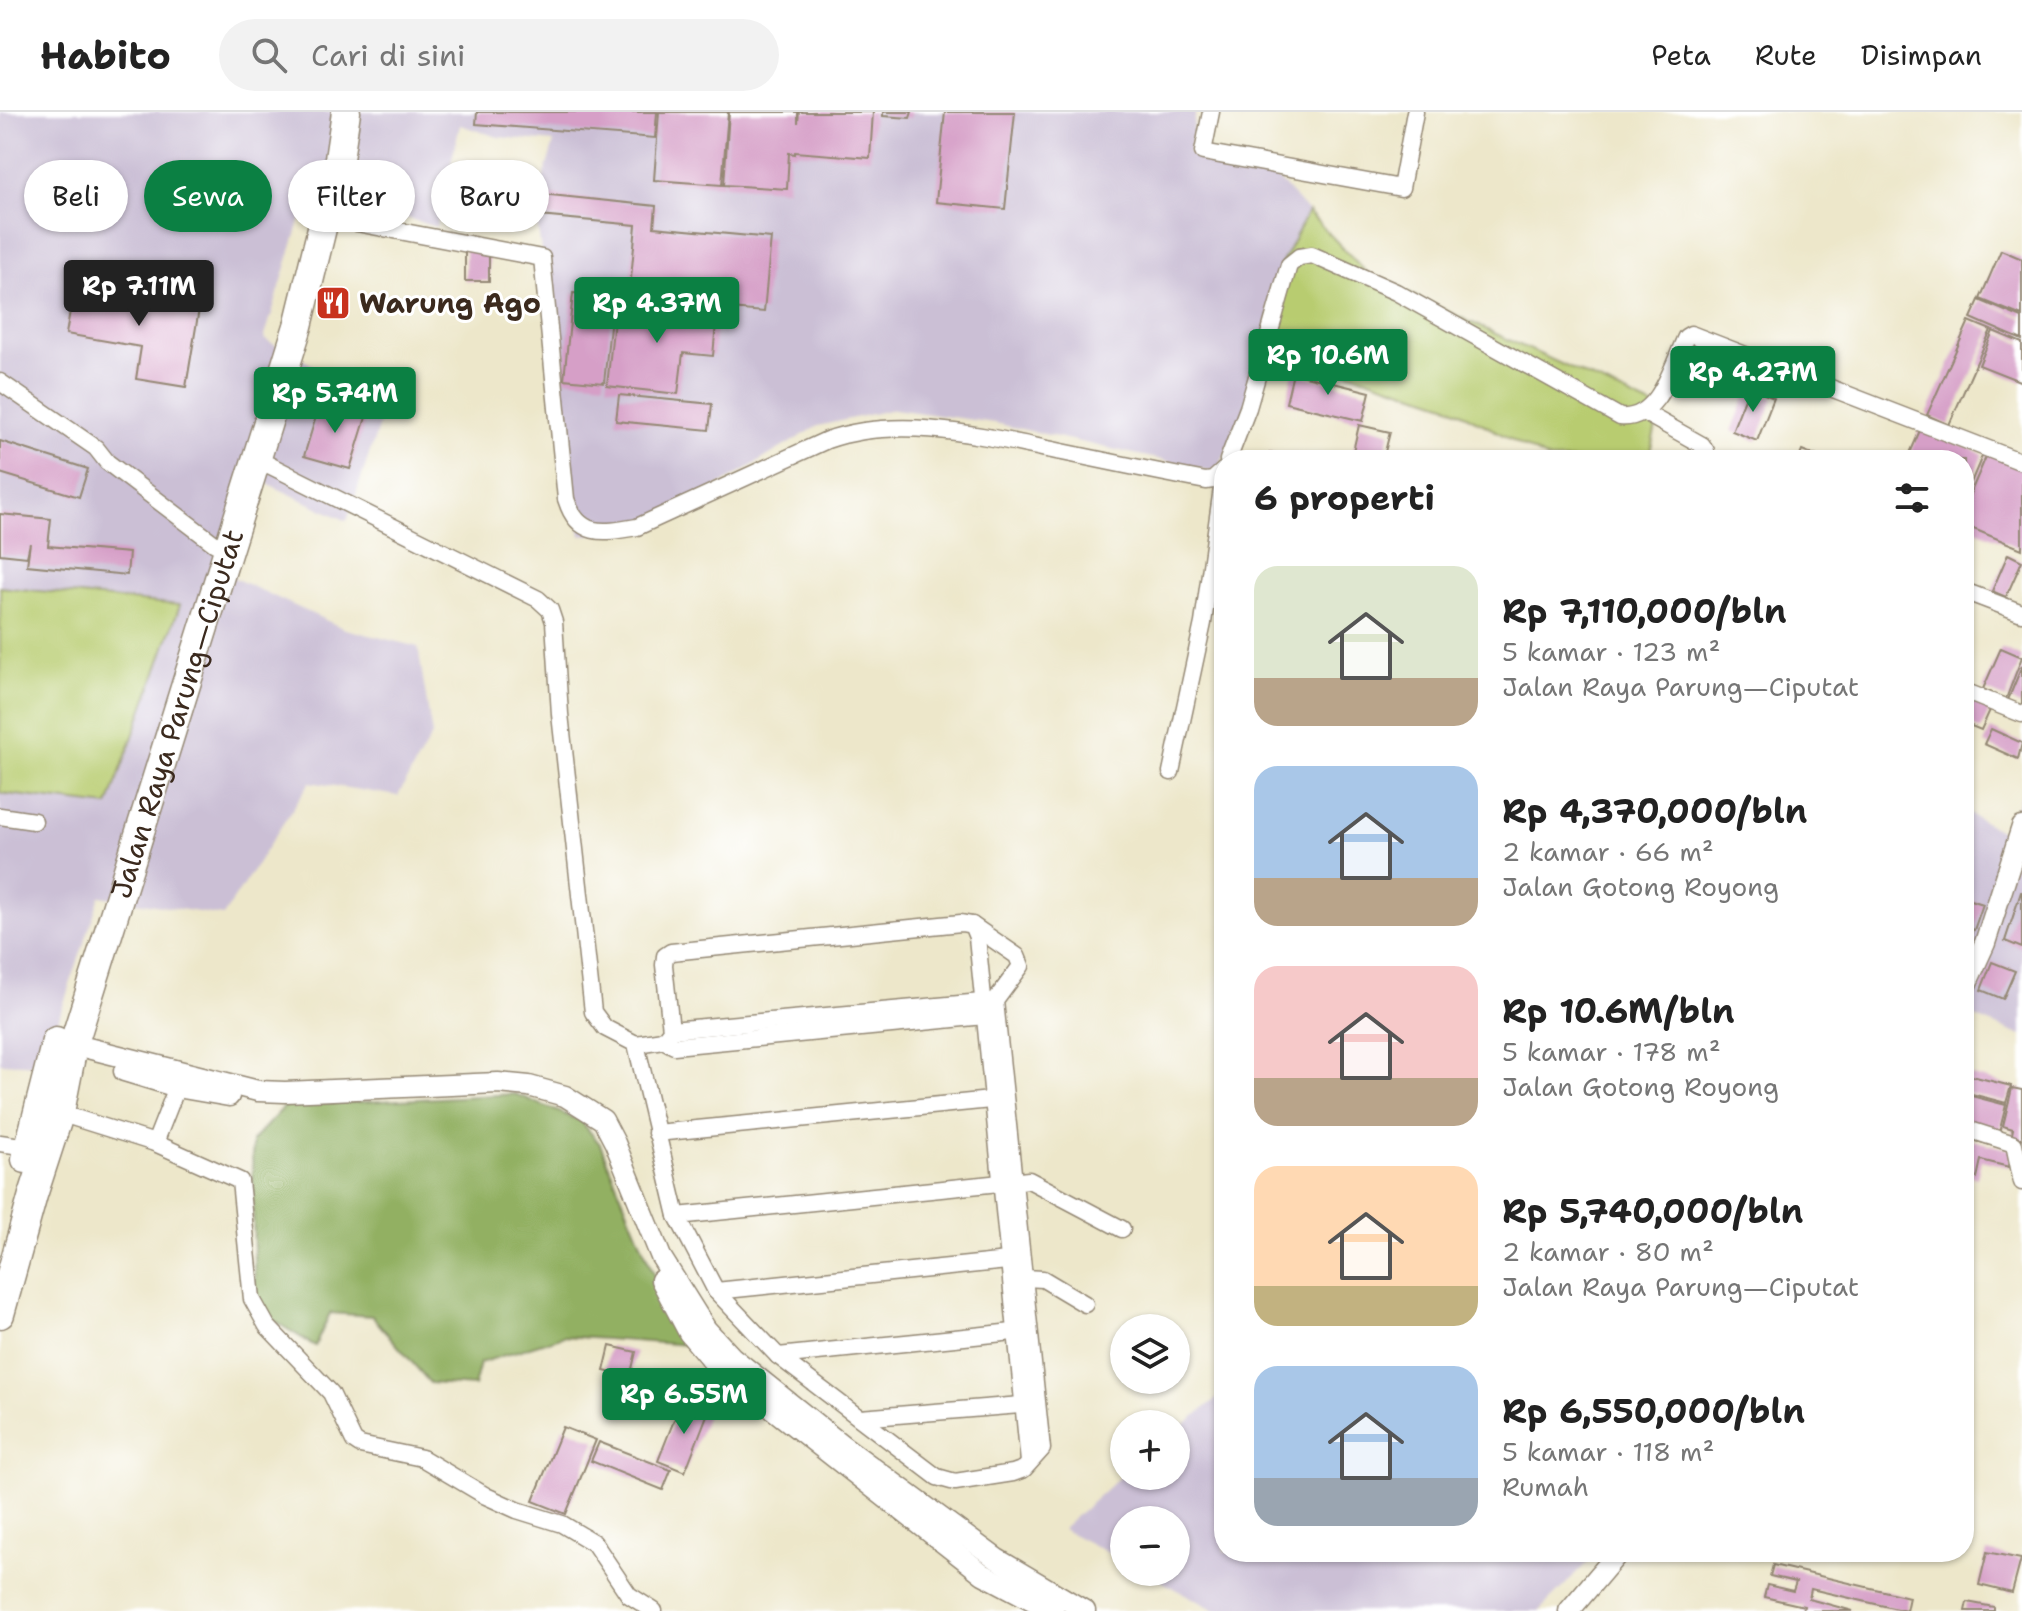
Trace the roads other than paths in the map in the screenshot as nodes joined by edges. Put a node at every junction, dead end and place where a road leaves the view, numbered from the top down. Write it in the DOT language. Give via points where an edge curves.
graph roads {
  1 [pos="328,112"];
  2 [pos="346,112"];
  3 [pos="1211,112"];
  4 [pos="1415,112"];
  5 [pos="339,160"];
  6 [pos="321,232"];
  7 [pos="404,232"];
  8 [pos="0,382"];
  9 [pos="1645,413"];
  10 [pos="1232,450"];
  11 [pos="1705,450"];
  12 [pos="257,459"];
  13 [pos="2022,462"];
  14 [pos="1214,476"];
  15 [pos="215,544"];
  16 [pos="1214,546"];
  17 [pos="1974,595"];
  18 [pos="2022,613"];
  19 [pos="1974,695"];
  20 [pos="2022,714"];
  21 [pos="1171,772"];
  22 [pos="0,816"];
  23 [pos="34,821"];
  24 [pos="2022,827"];
  25 [pos="972,925"];
  26 [pos="1974,967"];
  27 [pos="989,1009"];
  28 [pos="667,1035"];
  29 [pos="636,1044"];
  30 [pos="63,1048"];
  31 [pos="177,1087"];
  32 [pos="1000,1099"];
  33 [pos="50,1111"];
  34 [pos="1974,1131"];
  35 [pos="656,1133"];
  36 [pos="0,1143"];
  37 [pos="155,1143"];
  38 [pos="38,1148"];
  39 [pos="1007,1181"];
  40 [pos="2022,1182"];
  41 [pos="677,1216"];
  42 [pos="1122,1229"];
  43 [pos="0,1253"];
  44 [pos="1016,1260"];
  45 [pos="1025,1278"];
  46 [pos="716,1291"];
  47 [pos="1085,1304"];
  48 [pos="1,1306"];
  49 [pos="1023,1332"];
  50 [pos="778,1356"];
  51 [pos="1030,1404"];
  52 [pos="860,1418"];
  53 [pos="1611,1562"];
  54 [pos="654,1611"];
  55 [pos="1053,1611"];
  56 [pos="1085,1611"];
  57 [pos="1569,1611"];
  1 -- 15 [label="highway, Jalan Raya Parung—Ciputat" via="323,156 282,322"];
  2 -- 5 [label="highway, Jalan Raya Parung—Ciputat"];
  3 -- 4 [label="street" via="1203,152 1401,188"];
  6 -- 12 [label="highway, Jalan Raya Parung—Ciputat"];
  7 -- 14 [label="street" via="542,258 566,499 577,522 590,530 637,527 827,440 871,429 1017,443 1206,481"];
  8 -- 15 [label="street" via="96,448"];
  9 -- 10 [label="street" via="1633,419 1620,417 1396,292 1312,255 1289,265"];
  9 -- 11 [label="street"];
  9 -- 13 [label="street" via="1686,337 1698,335"];
  12 -- 29 [label="street" via="538,599 550,610 593,1012 605,1028"];
  12 -- 30 [label="highway, Jalan Raya Parung—Ciputat"];
  15 -- 30 [label="highway, Jalan Raya Parung—Ciputat" via="124,820"];
  16 -- 21 [label="street"];
  17 -- 18 [label="street"];
  19 -- 20 [label="street"];
  22 -- 23 [label="street"];
  24 -- 26 [label="street"];
  25 -- 27 [label="street"];
  25 -- 27 [label="street" via="1017,956 1021,966"];
  25 -- 28 [label="street" via="671,952 664,965"];
  27 -- 28 [label="street" via="674,1046"];
  27 -- 32 [label="street"];
  28 -- 29 [label="street"];
  29 -- 35 [label="street"];
  30 -- 31 [label="street"];
  30 -- 33 [label="highway, Jalan Raya Parung—Ciputat"];
  30 -- 56 [label="street" via="258,1091 498,1083 529,1086 584,1106 603,1120 615,1143 661,1257 706,1329 732,1357 997,1559"];
  31 -- 37 [label="street"];
  31 -- 55 [label="street" via="278,1100 491,1091 522,1094 575,1114 593,1127 606,1149 652,1264 689,1333 714,1363 983,1574"];
  32 -- 35 [label="street"];
  32 -- 39 [label="street"];
  33 -- 37 [label="street"];
  33 -- 38 [label="highway, Jalan Raya Parung—Ciputat"];
  34 -- 40 [label="street" via="2014,1144"];
  35 -- 41 [label="street"];
  36 -- 38 [label="street"];
  37 -- 54 [label="street" via="240,1181 252,1299 267,1326 331,1393 354,1441 422,1458 486,1496 562,1524 594,1543 629,1595"];
  38 -- 43 [label="highway, Jalan Raya Parung—Ciputat"];
  38 -- 48 [label="highway, Jalan Raya Parung—Ciputat"];
  39 -- 41 [label="street"];
  39 -- 42 [label="street" via="1037,1182"];
  39 -- 44 [label="street"];
  41 -- 46 [label="street"];
  44 -- 45 [label="street"];
  44 -- 46 [label="street"];
  44 -- 49 [label="street"];
  45 -- 47 [label="street" via="1043,1279"];
  45 -- 49 [label="street"];
  46 -- 50 [label="street"];
  49 -- 50 [label="street"];
  49 -- 51 [label="street"];
  50 -- 52 [label="street"];
  51 -- 52 [label="street"];
  51 -- 52 [label="street" via="1029,1462 1024,1469 955,1482 937,1477"];
  53 -- 57 [label="street"];
}
